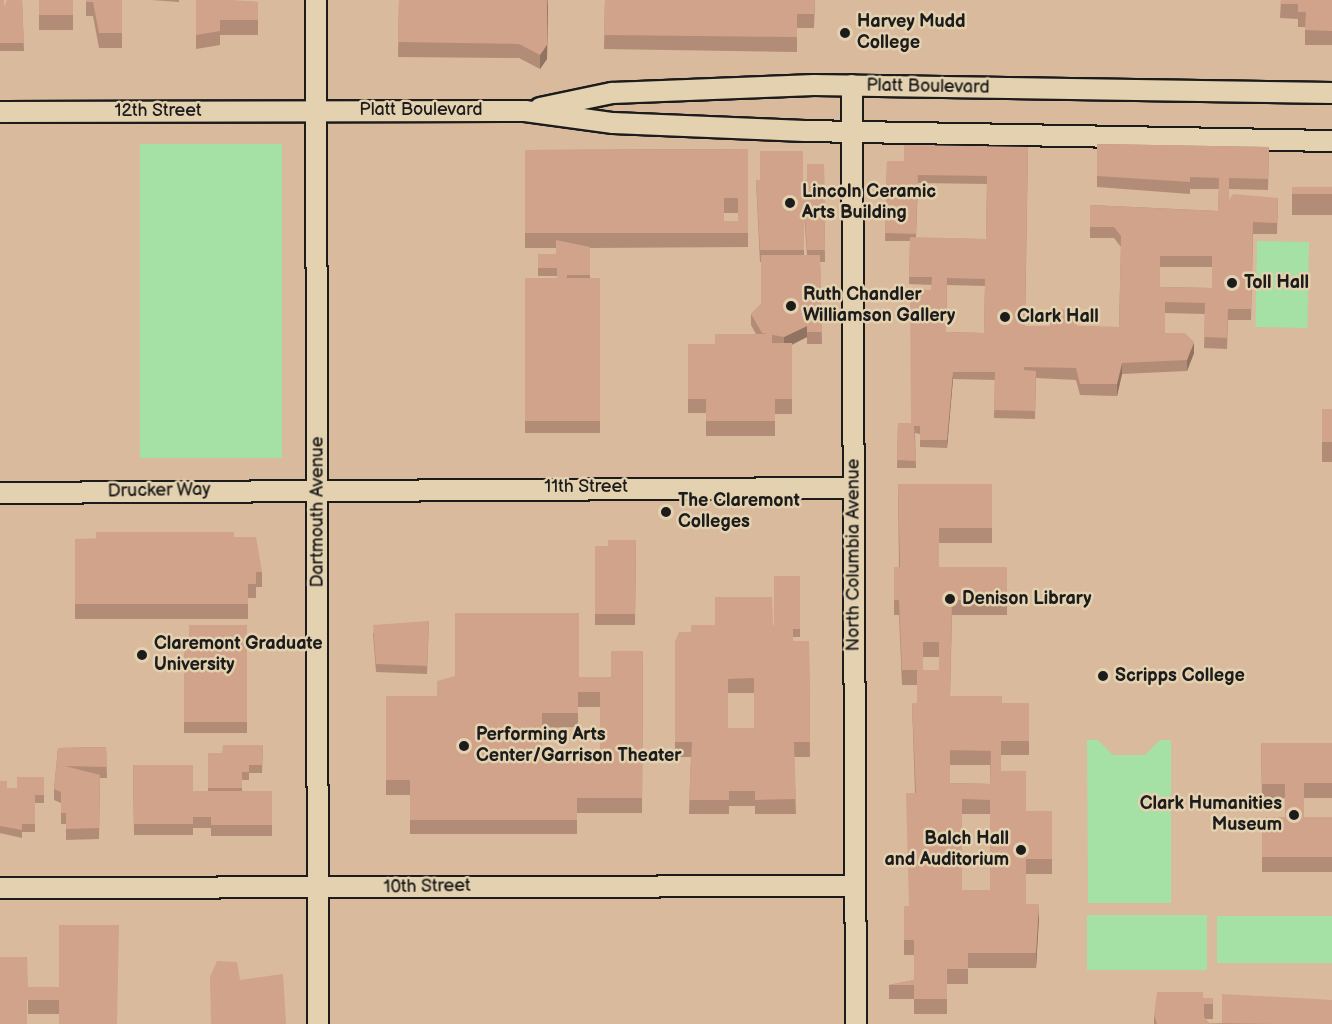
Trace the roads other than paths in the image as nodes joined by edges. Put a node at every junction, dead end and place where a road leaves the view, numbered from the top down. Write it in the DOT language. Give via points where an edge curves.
graph roads {
  1 [pos="316,0"];
  2 [pos="852,85"];
  3 [pos="1332,93"];
  4 [pos="316,110"];
  5 [pos="525,111"];
  6 [pos="0,112"];
  7 [pos="854,133"];
  8 [pos="1332,141"];
  9 [pos="854,488"];
  10 [pos="318,489"];
  11 [pos="0,493"];
  12 [pos="854,886"];
  13 [pos="0,888"];
  14 [pos="318,888"];
  15 [pos="318,1024"];
  16 [pos="856,1024"];
  1 -- 4 [label="street, Dartmouth Avenue"];
  2 -- 3 [label="street, Platt Boulevard"];
  2 -- 5 [label="street, Platt Boulevard" via="612,93"];
  2 -- 7 [label="street, North Columbia Avenue"];
  4 -- 5 [label="street, Platt Boulevard"];
  4 -- 6 [label="street, 12th Street"];
  4 -- 10 [label="street, Dartmouth Avenue"];
  5 -- 7 [label="street, Platt Boulevard" via="614,123"];
  7 -- 8 [label="street, Platt Boulevard"];
  7 -- 9 [label="street, North Columbia Avenue"];
  9 -- 10 [label="street, 11th Street"];
  9 -- 12 [label="street, North Columbia Avenue"];
  10 -- 11 [label="street, Drucker Way"];
  10 -- 14 [label="street, Dartmouth Avenue"];
  12 -- 14 [label="street, 10th Street"];
  12 -- 16 [label="street, North Columbia Avenue"];
  13 -- 14 [label="street, 10th Street"];
  14 -- 15 [label="street, Dartmouth Avenue"];
}
